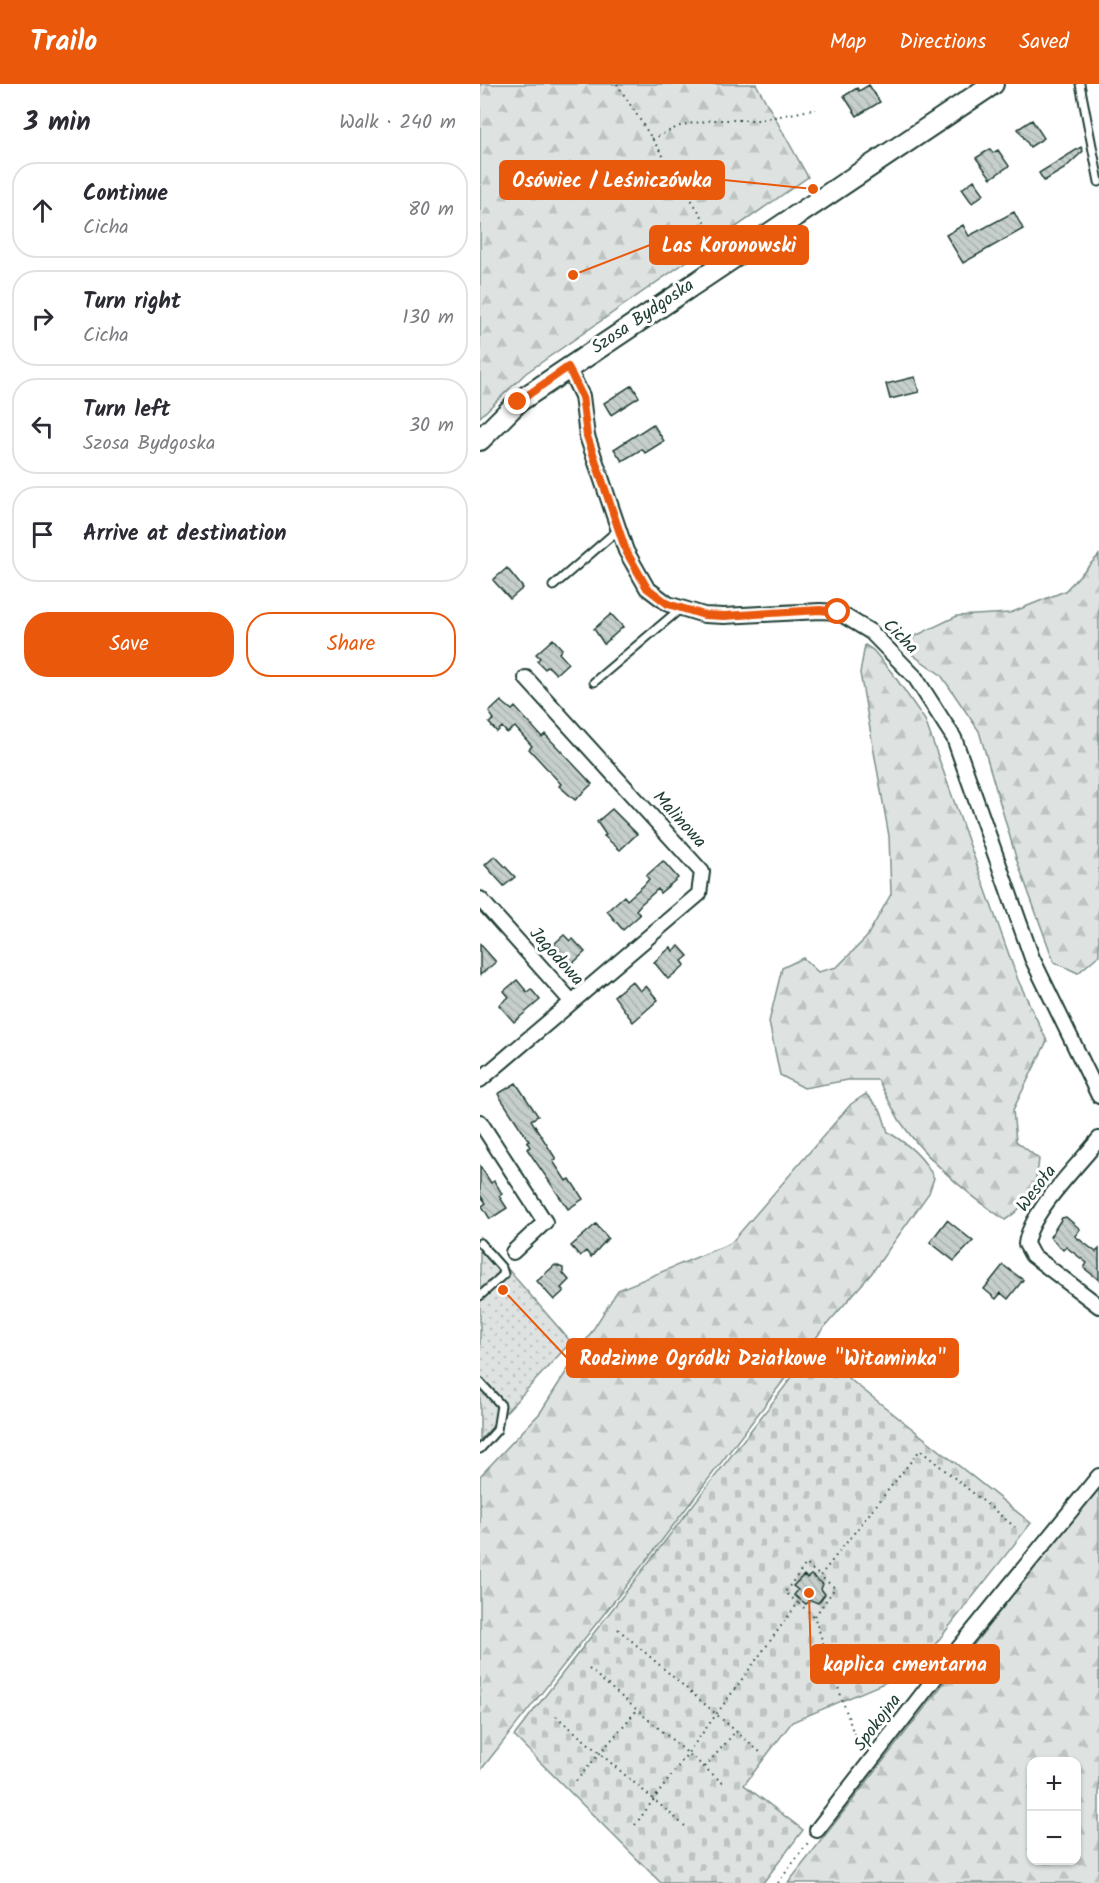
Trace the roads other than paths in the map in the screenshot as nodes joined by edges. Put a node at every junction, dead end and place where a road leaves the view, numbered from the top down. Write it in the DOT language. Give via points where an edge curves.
graph roads {
  1 [pos="993,84"];
  2 [pos="1080,84"];
  3 [pos="1099,183"];
  4 [pos="568,367"];
  5 [pos="480,440"];
  6 [pos="618,530"];
  7 [pos="553,586"];
  8 [pos="680,609"];
  9 [pos="526,678"];
  10 [pos="594,682"];
  11 [pos="480,899"];
  12 [pos="572,1002"];
  13 [pos="480,1080"];
  14 [pos="1099,1096"];
  15 [pos="480,1122"];
  16 [pos="1099,1139"];
  17 [pos="480,1243"];
  18 [pos="513,1252"];
  19 [pos="480,1296"];
  20 [pos="1099,1306"];
  21 [pos="480,1382"];
  22 [pos="480,1449"];
  23 [pos="1099,1476"];
  24 [pos="818,1830"];
  1 -- 4 [label="main road, Szosa Bydgoska"];
  2 -- 3 [label="lane"];
  4 -- 5 [label="main road, Szosa Bydgoska" via="518,402"];
  4 -- 6 [label="street, Cicha" via="582,396 587,436"];
  6 -- 7 [label="lane"];
  6 -- 8 [label="street, Cicha" via="647,588"];
  8 -- 10 [label="lane"];
  8 -- 14 [label="street, Cicha" via="724,616 838,612 871,632 915,677 954,738 1032,958"];
  9 -- 12 [label="street, Malinowa" via="702,872 699,894"];
  11 -- 12 [label="street, Jagodowa"];
  12 -- 13 [label="street, Jagodowa"];
  15 -- 18 [label="street" via="545,1222"];
  16 -- 20 [label="street, Wesoła" via="1039,1211 1026,1244 1032,1255"];
  17 -- 19 [label="lane" via="504,1274"];
  21 -- 22 [label="lane" via="501,1405 497,1430"];
  23 -- 24 [label="street, Spokojna" via="945,1665"];
}
